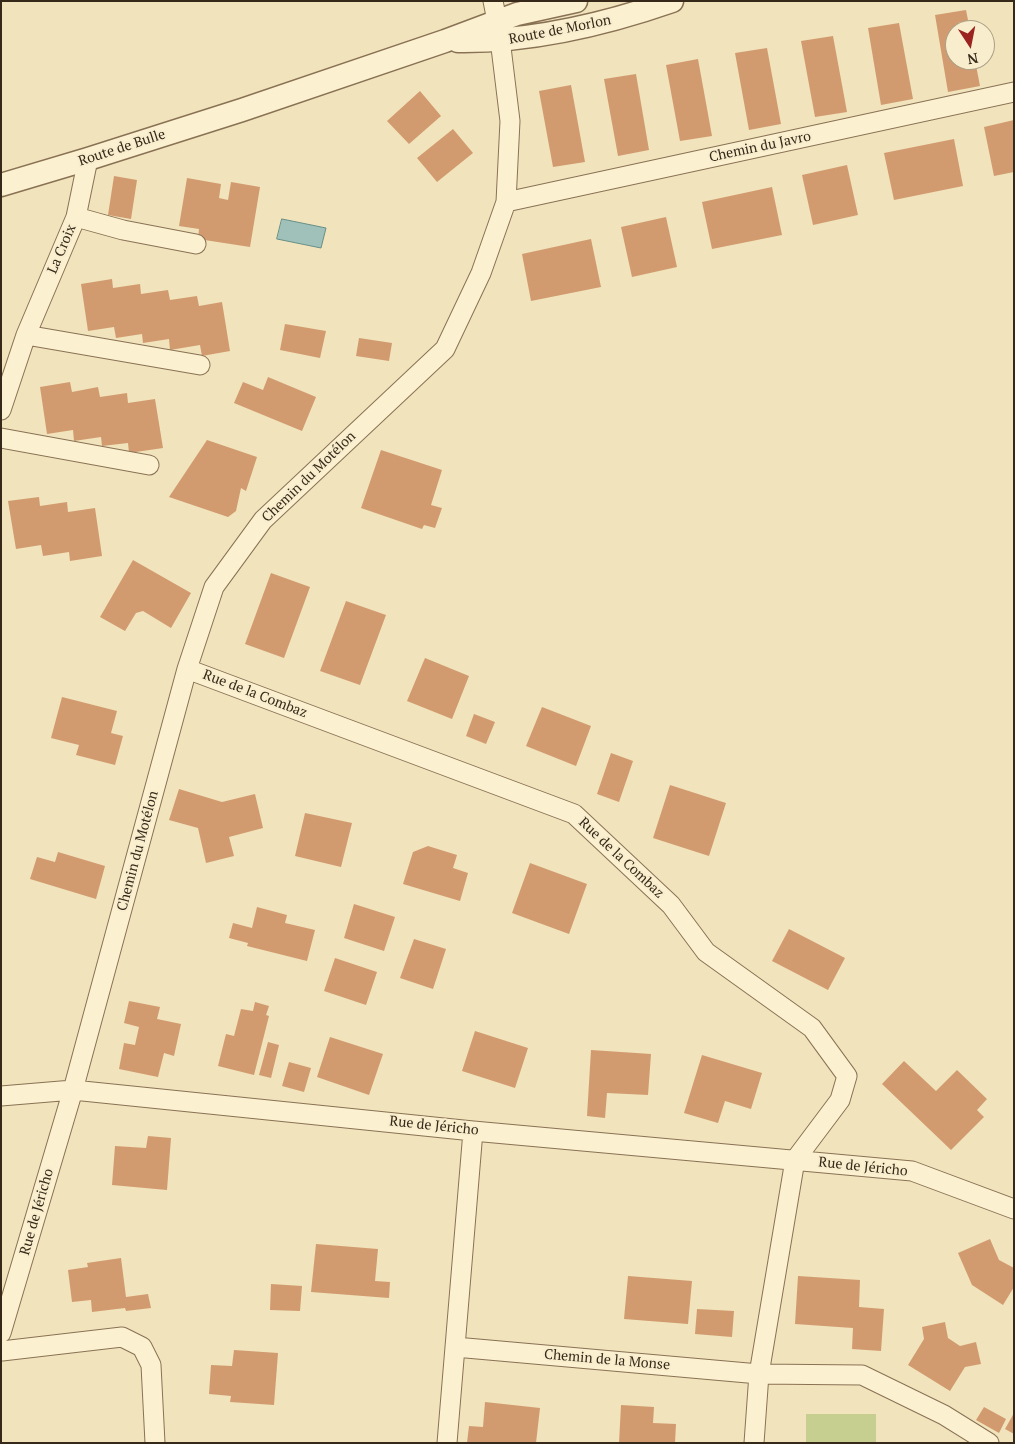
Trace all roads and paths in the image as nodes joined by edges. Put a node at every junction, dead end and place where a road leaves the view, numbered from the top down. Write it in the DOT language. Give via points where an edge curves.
graph roads {
  1 [pos="576,1"];
  2 [pos="672,1"];
  3 [pos="498,23"];
  4 [pos="1014,92"];
  5 [pos="242,110"];
  6 [pos="88,160"];
  7 [pos="1,185"];
  8 [pos="506,202"];
  9 [pos="76,217"];
  10 [pos="196,244"];
  11 [pos="26,335"];
  12 [pos="200,365"];
  13 [pos="1,410"];
  14 [pos="1,438"];
  15 [pos="149,466"];
  16 [pos="187,669"];
  17 [pos="73,1090"];
  18 [pos="1,1096"];
  19 [pos="473,1130"];
  20 [pos="795,1160"];
  21 [pos="1014,1209"];
  22 [pos="1,1346"];
  23 [pos="455,1347"];
  24 [pos="759,1374"];
  25 [pos="155,1443"];
  26 [pos="447,1443"];
  27 [pos="754,1443"];
  28 [pos="988,1443"];
  1 -- 3 [label="street, Route de Morlon"];
  2 -- 3 [label="street, Route de Morlon" via="626,17 552,33"];
  3 -- 5 [label="street, Route de Morlon"];
  3 -- 8 [label="street, Chemin du Motélon" via="510,121"];
  4 -- 8 [label="street, Chemin du Javro"];
  5 -- 6 [label="street, Route de Bulle"];
  6 -- 7 [label="street, Route de Bulle"];
  6 -- 9 [label="street, La Croix"];
  8 -- 16 [label="street, Chemin du Motélon" via="481,273 445,349 263,520 214,586"];
  9 -- 10 [label="street"];
  9 -- 11 [label="street, La Croix"];
  11 -- 12 [label="street"];
  11 -- 13 [label="street, La Croix"];
  14 -- 15 [label="street"];
  16 -- 17 [label="street, Chemin du Motélon"];
  16 -- 20 [label="street, Rue de la Combaz" via="574,814 671,905 706,952 812,1028 847,1076 840,1100"];
  17 -- 18 [label="street, Rue de Jéricho"];
  17 -- 19 [label="street, Rue de Jéricho"];
  17 -- 22 [label="street, Rue de Jéricho"];
  19 -- 20 [label="street, Rue de Jéricho"];
  19 -- 23 [label="street"];
  20 -- 21 [label="street, Rue de Jéricho" via="912,1171"];
  20 -- 24 [label="street"];
  22 -- 25 [label="street, Rue de Jéricho" via="122,1337 142,1347 151,1365"];
  23 -- 24 [label="street, Chemin de la Monse"];
  23 -- 26 [label="street"];
  24 -- 27 [label="street"];
  24 -- 28 [label="street, Chemin de la Monse" via="862,1375 944,1415"];
}
